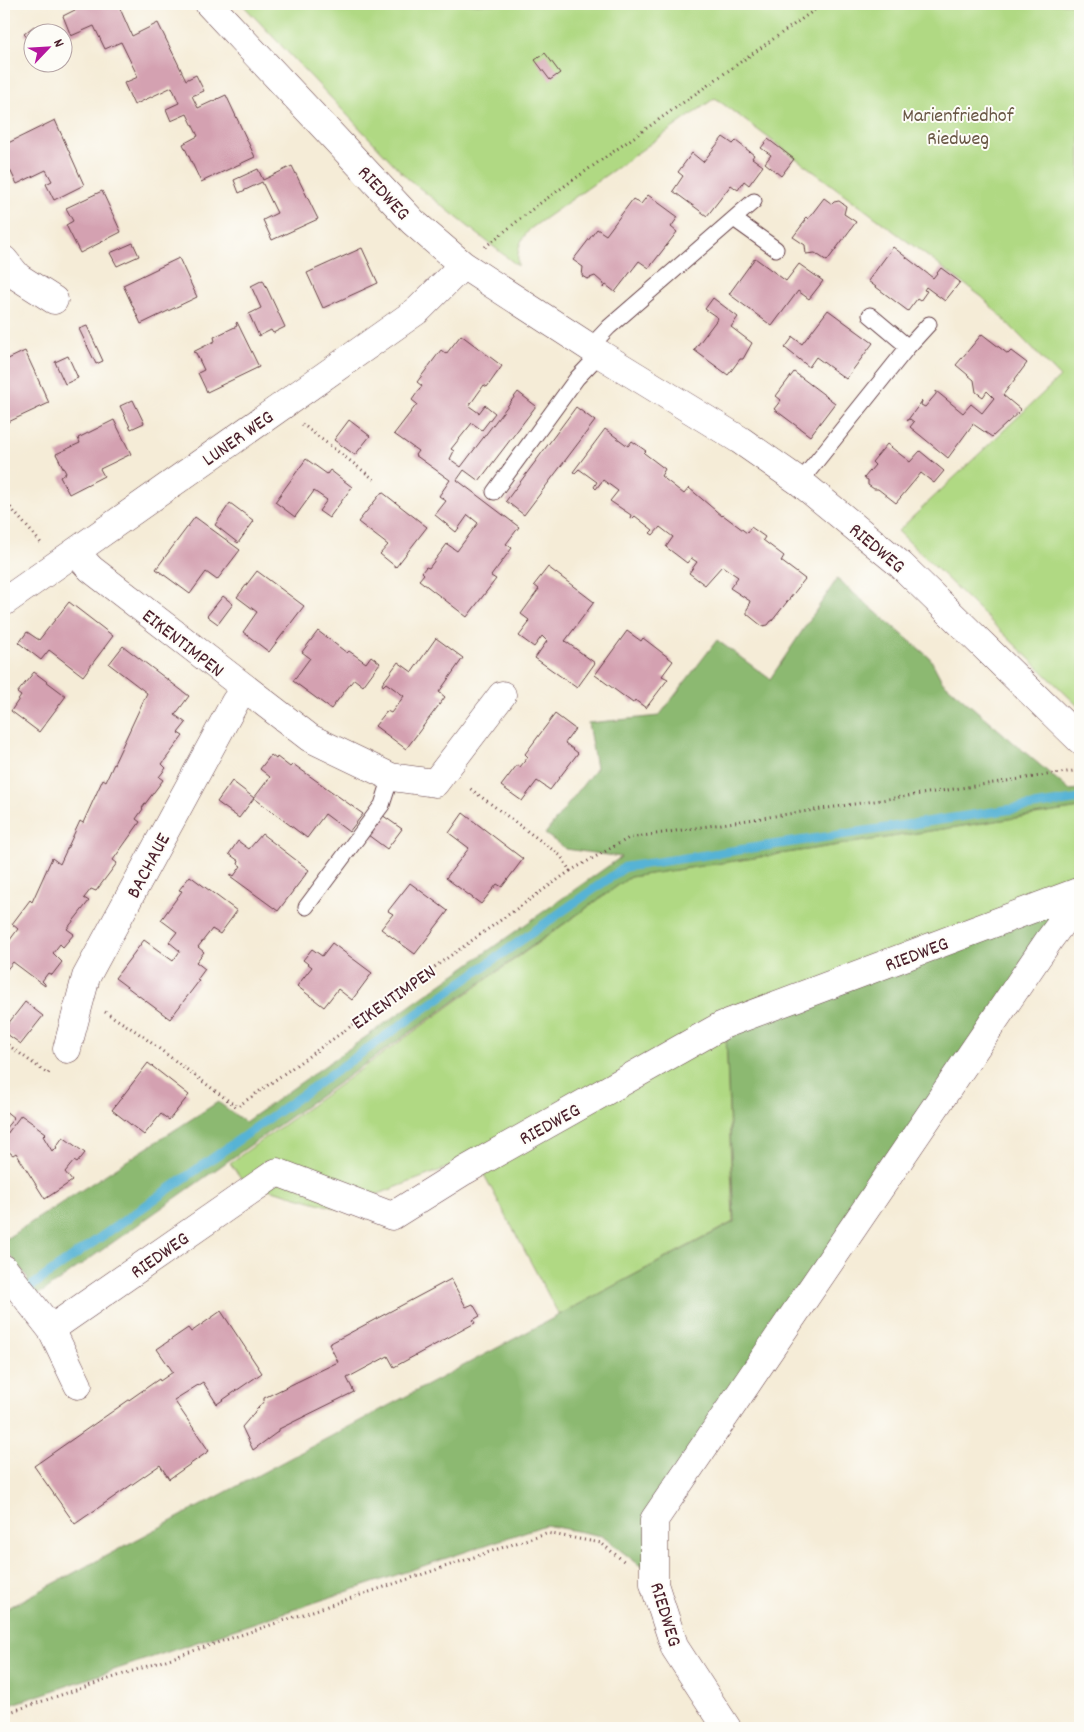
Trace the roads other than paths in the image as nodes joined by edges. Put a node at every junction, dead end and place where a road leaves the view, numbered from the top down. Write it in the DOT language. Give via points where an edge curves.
graph roads {
  1 [pos="209,4"];
  2 [pos="754,201"];
  3 [pos="734,219"];
  4 [pos="776,249"];
  5 [pos="4,260"];
  6 [pos="463,265"];
  7 [pos="54,300"];
  8 [pos="870,315"];
  9 [pos="929,324"];
  10 [pos="908,347"];
  11 [pos="595,350"];
  12 [pos="800,482"];
  13 [pos="494,492"];
  14 [pos="66,558"];
  15 [pos="4,602"];
  16 [pos="244,689"];
  17 [pos="502,695"];
  18 [pos="1080,740"];
  19 [pos="392,777"];
  20 [pos="1080,891"];
  21 [pos="1080,898"];
  22 [pos="306,907"];
  23 [pos="67,1049"];
  24 [pos="4,1269"];
  25 [pos="51,1329"];
  26 [pos="78,1385"];
  27 [pos="727,1728"];
  1 -- 6 [label="street, RIEDWEG" via="413,222"];
  2 -- 3 [label="lane"];
  3 -- 4 [label="lane"];
  3 -- 11 [label="lane" via="609,327"];
  5 -- 7 [label="street" via="18,276"];
  6 -- 11 [label="street, RIEDWEG"];
  6 -- 14 [label="street, LUNER WEG" via="418,310"];
  8 -- 10 [label="lane"];
  9 -- 10 [label="lane"];
  10 -- 12 [label="lane"];
  11 -- 12 [label="street, RIEDWEG" via="740,440"];
  11 -- 13 [label="lane"];
  12 -- 18 [label="street, RIEDWEG" via="901,565"];
  14 -- 15 [label="street, LUNER WEG"];
  14 -- 16 [label="street, EIKENTIMPEN" via="91,570"];
  16 -- 19 [label="street, EIKENTIMPEN" via="310,738"];
  16 -- 23 [label="street, BACHAUE" via="86,977"];
  17 -- 19 [label="street, EIKENTIMPEN" via="435,783"];
  19 -- 22 [label="lane" via="382,805"];
  20 -- 25 [label="street, RIEDWEG" via="723,1025 464,1171 392,1216 277,1172"];
  21 -- 27 [label="street, RIEDWEG" via="654,1520 654,1584 675,1648"];
  24 -- 25 [label="street"];
  25 -- 26 [label="street"];
}
